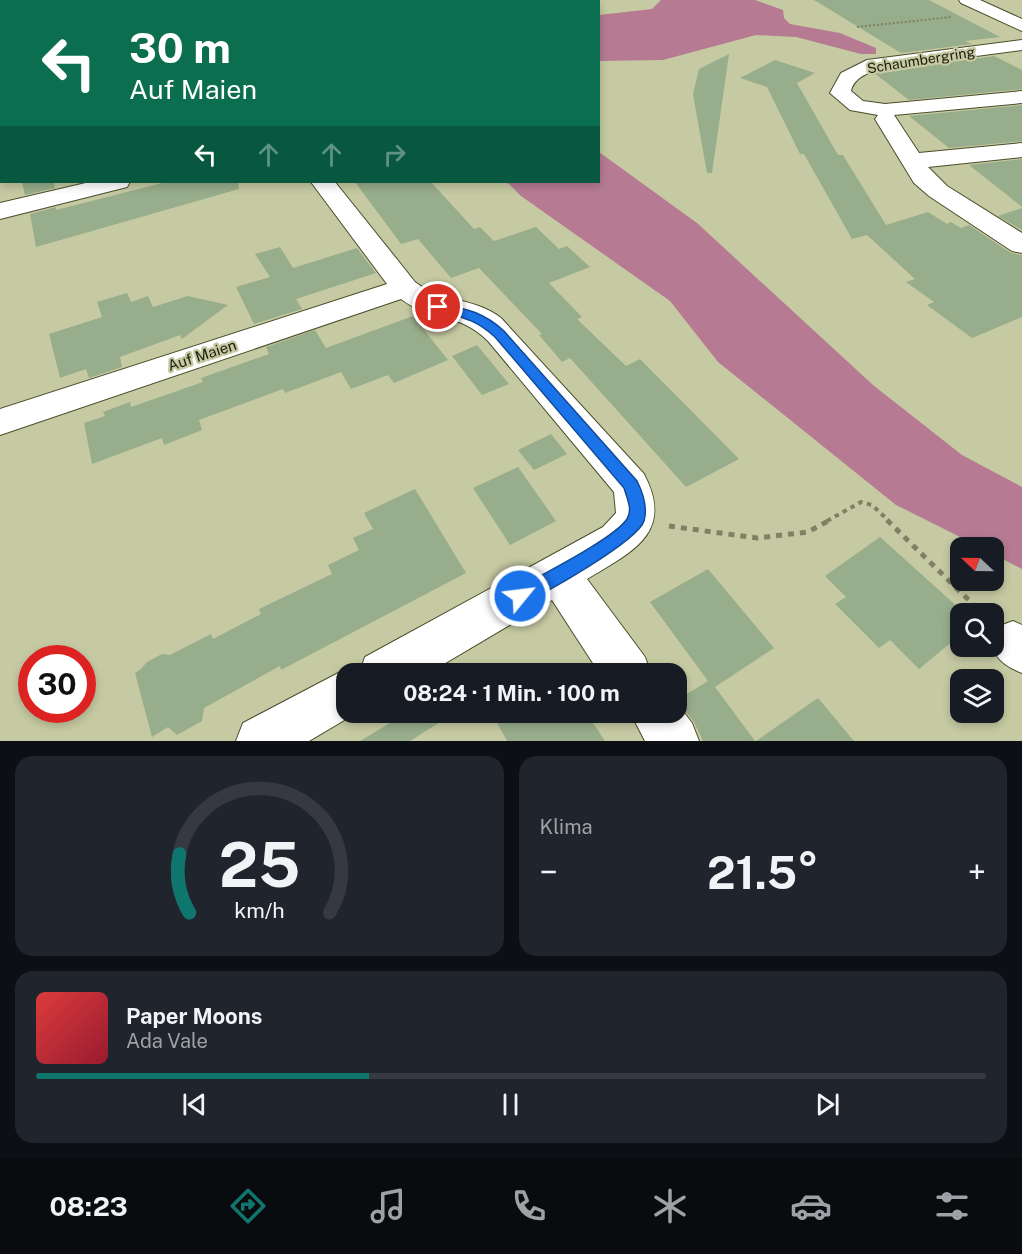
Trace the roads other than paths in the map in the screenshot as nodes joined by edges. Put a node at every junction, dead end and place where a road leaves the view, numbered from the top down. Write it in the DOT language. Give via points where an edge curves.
graph roads {
  1 [pos="967,0"];
  2 [pos="1022,26"];
  3 [pos="1022,45"];
  4 [pos="1022,97"];
  5 [pos="885,115"];
  6 [pos="1022,150"];
  7 [pos="913,161"];
  8 [pos="114,183"];
  9 [pos="324,183"];
  10 [pos="0,211"];
  11 [pos="1022,244"];
  12 [pos="405,288"];
  13 [pos="0,422"];
  14 [pos="559,574"];
  15 [pos="401,663"];
  16 [pos="620,663"];
  17 [pos="336,699"];
  18 [pos="662,723"];
  19 [pos="261,741"];
  20 [pos="674,741"];
  1 -- 2 [label="street"];
  3 -- 5 [label="street, Schaumbergring" via="874,64 858,70 841,84 840,93 848,101"];
  4 -- 5 [label="street, Schaumbergring"];
  5 -- 7 [label="street"];
  6 -- 7 [label="street"];
  7 -- 11 [label="street" via="923,178 938,191"];
  8 -- 10 [label="street"];
  9 -- 12 [label="street"];
  12 -- 13 [label="street, Auf Maien"];
  12 -- 14 [label="street" via="418,299 485,321 631,485 638,506 635,522 617,540"];
  14 -- 15 [label="street"];
  14 -- 16 [label="street"];
  17 -- 19 [label="street"];
  18 -- 20 [label="street"];
}
